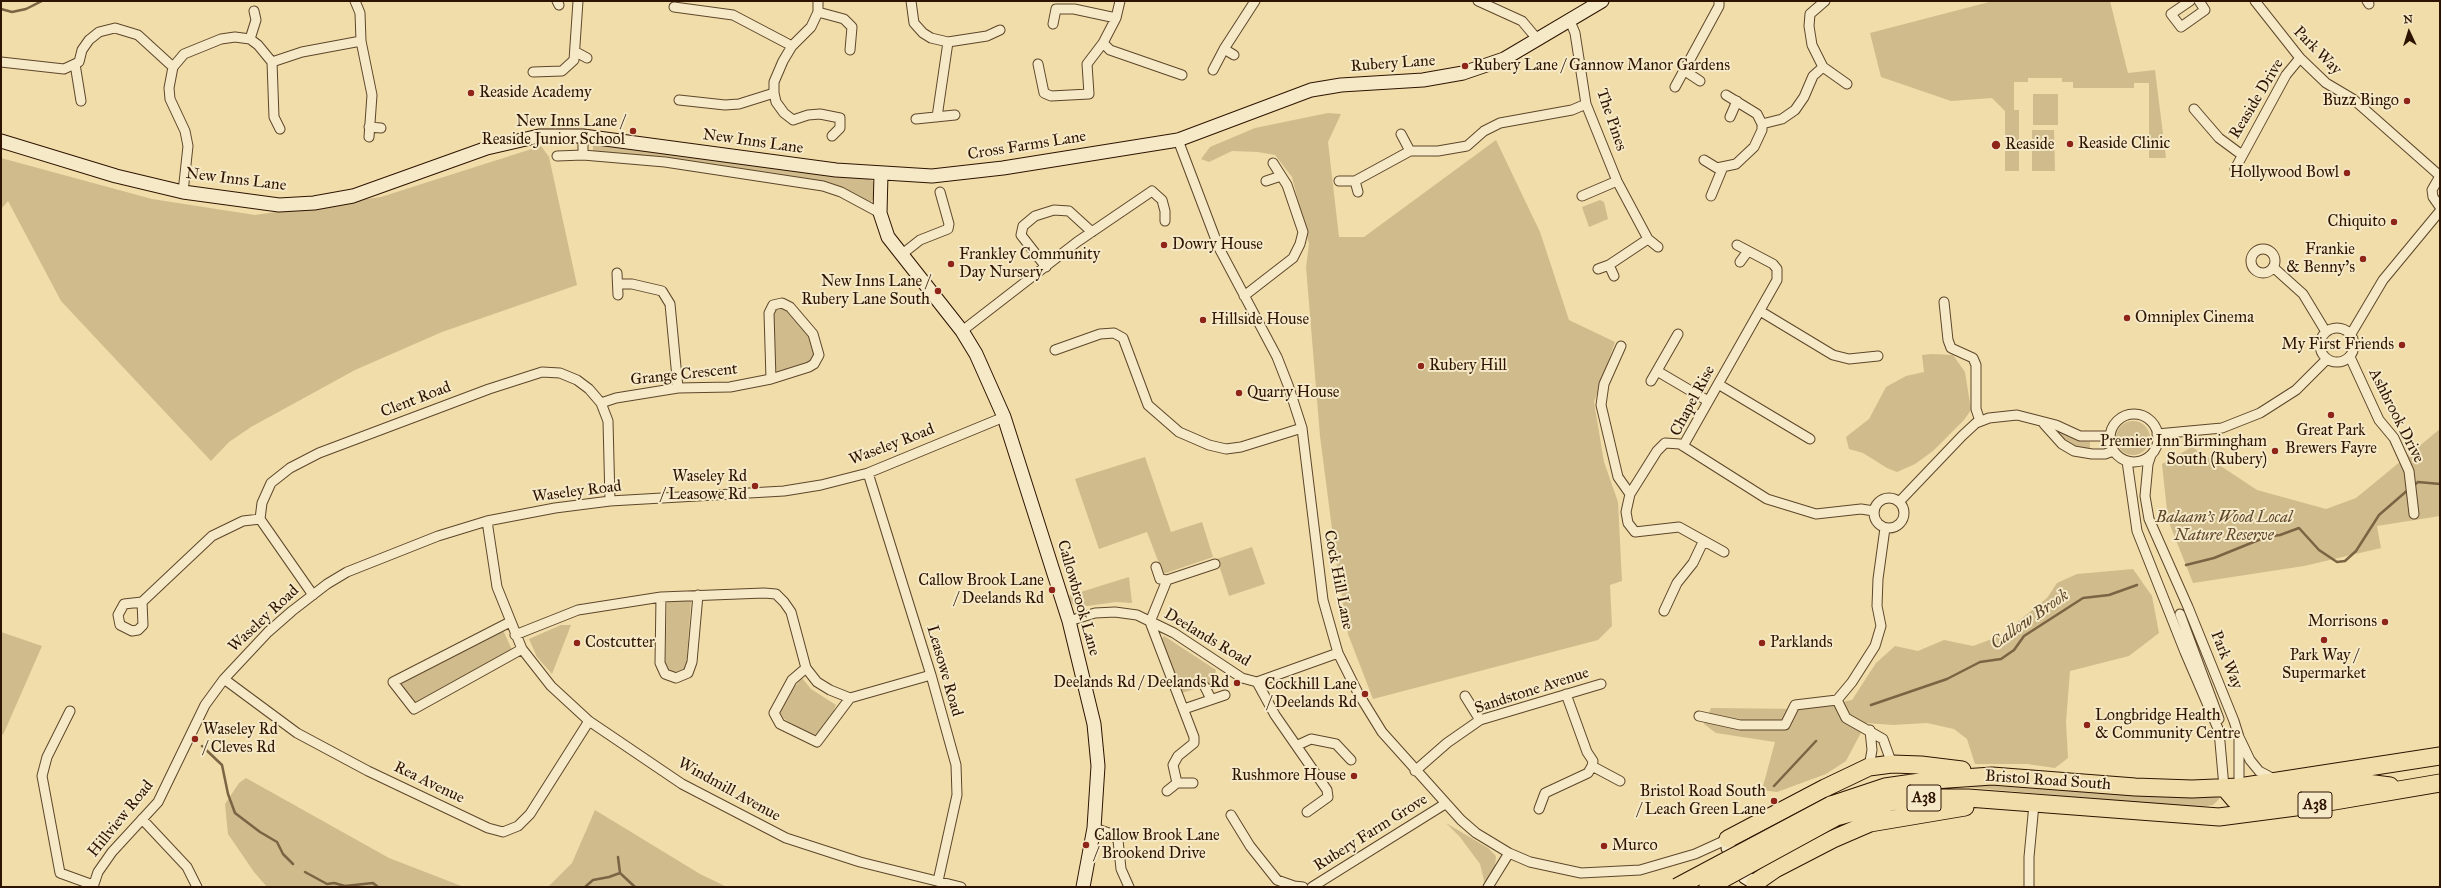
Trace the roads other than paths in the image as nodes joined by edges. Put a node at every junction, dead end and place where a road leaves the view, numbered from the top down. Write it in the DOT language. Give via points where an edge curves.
graph roads {
  1 [pos="355,1"];
  2 [pos="578,1"];
  3 [pos="818,1"];
  4 [pos="911,1"];
  5 [pos="1120,1"];
  6 [pos="1255,1"];
  7 [pos="1478,1"];
  8 [pos="1602,1"];
  9 [pos="1719,1"];
  10 [pos="1825,1"];
  11 [pos="2190,1"];
  12 [pos="2201,1"];
  13 [pos="2255,1"];
  14 [pos="674,7"];
  15 [pos="254,11"];
  16 [pos="818,12"];
  17 [pos="1116,18"];
  18 [pos="1570,21"];
  19 [pos="1053,24"];
  20 [pos="1000,30"];
  21 [pos="250,39"];
  22 [pos="1538,40"];
  23 [pos="361,42"];
  24 [pos="948,42"];
  25 [pos="1103,43"];
  26 [pos="792,46"];
  27 [pos="1224,49"];
  28 [pos="850,50"];
  29 [pos="576,52"];
  30 [pos="1234,55"];
  31 [pos="587,58"];
  32 [pos="2300,58"];
  33 [pos="1,62"];
  34 [pos="272,62"];
  35 [pos="75,64"];
  36 [pos="1038,64"];
  37 [pos="173,67"];
  38 [pos="1823,67"];
  39 [pos="1213,70"];
  40 [pos="1684,71"];
  41 [pos="533,72"];
  42 [pos="1182,75"];
  43 [pos="1700,80"];
  44 [pos="1847,84"];
  45 [pos="1675,87"];
  46 [pos="774,93"];
  47 [pos="1726,95"];
  48 [pos="81,100"];
  49 [pos="679,100"];
  50 [pos="1737,101"];
  51 [pos="1586,104"];
  52 [pos="2194,109"];
  53 [pos="955,115"];
  54 [pos="937,117"];
  55 [pos="1730,118"];
  56 [pos="916,119"];
  57 [pos="1762,124"];
  58 [pos="369,127"];
  59 [pos="380,128"];
  60 [pos="280,129"];
  61 [pos="1401,134"];
  62 [pos="583,136"];
  63 [pos="832,136"];
  64 [pos="369,137"];
  65 [pos="1178,140"];
  66 [pos="1,141"];
  67 [pos="1410,151"];
  68 [pos="583,155"];
  69 [pos="2242,155"];
  70 [pos="557,156"];
  71 [pos="1704,160"];
  72 [pos="1273,163"];
  73 [pos="1723,168"];
  74 [pos="2235,169"];
  75 [pos="881,174"];
  76 [pos="1281,176"];
  77 [pos="2440,176"];
  78 [pos="1266,181"];
  79 [pos="1339,181"];
  80 [pos="1355,181"];
  81 [pos="1617,181"];
  82 [pos="182,192"];
  83 [pos="940,192"];
  84 [pos="1358,192"];
  85 [pos="1582,196"];
  86 [pos="1711,196"];
  87 [pos="2440,207"];
  88 [pos="880,212"];
  89 [pos="2440,212"];
  90 [pos="1164,221"];
  91 [pos="1092,232"];
  92 [pos="1648,239"];
  93 [pos="1737,245"];
  94 [pos="1658,247"];
  95 [pos="1748,251"];
  96 [pos="900,255"];
  97 [pos="1740,262"];
  98 [pos="1609,265"];
  99 [pos="2273,266"];
  100 [pos="1046,267"];
  101 [pos="1598,268"];
  102 [pos="617,272"];
  103 [pos="1614,276"];
  104 [pos="618,284"];
  105 [pos="618,295"];
  106 [pos="1244,296"];
  107 [pos="1944,302"];
  108 [pos="1760,311"];
  109 [pos="962,331"];
  110 [pos="2326,332"];
  111 [pos="1678,334"];
  112 [pos="2351,334"];
  113 [pos="1621,346"];
  114 [pos="1055,350"];
  115 [pos="1878,356"];
  116 [pos="2350,357"];
  117 [pos="2327,359"];
  118 [pos="1657,371"];
  119 [pos="771,379"];
  120 [pos="1651,381"];
  121 [pos="1718,384"];
  122 [pos="678,388"];
  123 [pos="1708,401"];
  124 [pos="601,403"];
  125 [pos="1004,417"];
  126 [pos="1980,421"];
  127 [pos="2044,424"];
  128 [pos="1302,428"];
  129 [pos="2157,434"];
  130 [pos="2110,436"];
  131 [pos="1810,439"];
  132 [pos="1683,446"];
  133 [pos="2113,451"];
  134 [pos="2151,455"];
  135 [pos="2128,461"];
  136 [pos="868,473"];
  137 [pos="1630,494"];
  138 [pos="610,501"];
  139 [pos="1899,502"];
  140 [pos="1874,511"];
  141 [pos="2414,514"];
  142 [pos="260,519"];
  143 [pos="487,521"];
  144 [pos="1885,528"];
  145 [pos="1703,542"];
  146 [pos="1724,552"];
  147 [pos="1215,564"];
  148 [pos="1156,567"];
  149 [pos="1167,580"];
  150 [pos="313,595"];
  151 [pos="698,595"];
  152 [pos="662,597"];
  153 [pos="142,602"];
  154 [pos="2188,607"];
  155 [pos="1664,611"];
  156 [pos="2176,615"];
  157 [pos="2192,618"];
  158 [pos="510,622"];
  159 [pos="1069,622"];
  160 [pos="1150,622"];
  161 [pos="516,635"];
  162 [pos="522,649"];
  163 [pos="1338,653"];
  164 [pos="806,668"];
  165 [pos="931,675"];
  166 [pos="224,679"];
  167 [pos="1257,682"];
  168 [pos="1601,684"];
  169 [pos="1205,687"];
  170 [pos="1566,694"];
  171 [pos="1225,695"];
  172 [pos="1465,696"];
  173 [pos="850,698"];
  174 [pos="1211,700"];
  175 [pos="1837,700"];
  176 [pos="205,706"];
  177 [pos="1184,709"];
  178 [pos="70,711"];
  179 [pos="1698,716"];
  180 [pos="1480,720"];
  181 [pos="589,721"];
  182 [pos="1870,730"];
  183 [pos="2239,737"];
  184 [pos="1298,745"];
  185 [pos="2440,756"];
  186 [pos="1351,760"];
  187 [pos="1892,764"];
  188 [pos="1592,766"];
  189 [pos="2375,766"];
  190 [pos="1870,767"];
  191 [pos="2440,768"];
  192 [pos="1415,771"];
  193 [pos="1992,776"];
  194 [pos="2278,781"];
  195 [pos="1620,782"];
  196 [pos="1177,783"];
  197 [pos="1193,783"];
  198 [pos="2440,783"];
  199 [pos="2410,788"];
  200 [pos="1167,791"];
  201 [pos="2233,791"];
  202 [pos="2015,802"];
  203 [pos="1445,804"];
  204 [pos="2034,804"];
  205 [pos="1539,809"];
  206 [pos="1833,811"];
  207 [pos="1307,812"];
  208 [pos="1231,815"];
  209 [pos="2219,817"];
  210 [pos="142,819"];
  211 [pos="1094,828"];
  212 [pos="1728,839"];
  213 [pos="1509,853"];
  214 [pos="938,881"];
  215 [pos="93,886"];
  216 [pos="1752,886"];
  217 [pos="197,887"];
  218 [pos="961,887"];
  219 [pos="1083,887"];
  220 [pos="1128,887"];
  221 [pos="1303,887"];
  222 [pos="1312,887"];
  223 [pos="1490,887"];
  224 [pos="1677,887"];
  225 [pos="1708,887"];
  226 [pos="2029,887"];
  1 -- 23 [label="street" via="360,13"];
  2 -- 29 [label="street"];
  3 -- 16 [label="street"];
  4 -- 24 [label="street" via="914,23 923,33"];
  5 -- 17 [label="street"];
  6 -- 27 [label="street"];
  7 -- 22 [label="street" via="1522,21"];
  8 -- 18 [label="street, Rubery Lane"];
  9 -- 40 [label="street" via="1719,6"];
  10 -- 38 [label="street" via="1810,14 1808,26 1812,45"];
  11 -- 12 [label="street" via="2171,14 2181,27 2205,10"];
  13 -- 32 [label="street, Park Way"];
  14 -- 26 [label="street" via="733,15"];
  15 -- 21 [label="street" via="256,20"];
  16 -- 26 [label="street" via="811,27"];
  16 -- 28 [label="street" via="844,19 852,27"];
  17 -- 19 [label="street" via="1074,9 1056,9"];
  17 -- 25 [label="street"];
  18 -- 22 [label="street, Rubery Lane"];
  18 -- 51 [label="street, The Pines" via="1575,33"];
  20 -- 24 [label="street" via="987,36"];
  21 -- 34 [label="street"];
  21 -- 37 [label="street" via="235,37 208,43 184,54"];
  22 -- 65 [label="street, Rubery Lane" via="1504,59 1446,77 1341,85 1311,90"];
  23 -- 34 [label="street" via="302,52"];
  23 -- 58 [label="street" via="372,95"];
  24 -- 54 [label="street"];
  25 -- 36 [label="street" via="1087,64 1089,94 1051,96 1044,93"];
  25 -- 42 [label="street" via="1110,50"];
  26 -- 46 [label="street" via="774,82"];
  27 -- 30 [label="street"];
  27 -- 39 [label="street"];
  29 -- 31 [label="street"];
  29 -- 41 [label="street" via="574,60 566,70"];
  32 -- 69 [label="street, Reaside Drive" via="2286,75"];
  32 -- 77 [label="street, Park Way" via="2326,83 2353,99"];
  33 -- 35 [label="street" via="64,69"];
  34 -- 60 [label="street" via="274,117"];
  35 -- 37 [label="street" via="79,62 82,50 89,40 99,32 115,28 138,35"];
  35 -- 48 [label="street"];
  37 -- 82 [label="street" via="169,88 170,99 185,131 188,146"];
  38 -- 44 [label="street"];
  38 -- 57 [label="street" via="1813,76 1804,97 1794,110 1782,119"];
  40 -- 43 [label="street"];
  40 -- 45 [label="street"];
  46 -- 49 [label="street" via="739,104"];
  46 -- 63 [label="street" via="776,102 793,120 820,114 840,118 840,128"];
  47 -- 50 [label="street"];
  50 -- 55 [label="street"];
  50 -- 57 [label="street" via="1757,114"];
  51 -- 67 [label="street" via="1572,110 1500,123 1484,131 1467,146 1438,151"];
  51 -- 81 [label="street, The Pines"];
  52 -- 69 [label="street, Reaside Drive" via="2219,138"];
  53 -- 54 [label="street"];
  54 -- 56 [label="street"];
  57 -- 73 [label="street" via="1754,147 1736,164"];
  58 -- 59 [label="street"];
  58 -- 64 [label="street"];
  61 -- 67 [label="street"];
  62 -- 68 [label="street"];
  62 -- 75 [label="street, New Inns Lane"];
  62 -- 82 [label="street, New Inns Lane" via="539,136 487,148 353,196 314,203 278,205"];
  65 -- 75 [label="street, Cross Farms Lane" via="966,173 932,176"];
  65 -- 106 [label="street, Cock Hill Lane" via="1219,248"];
  66 -- 82 [label="street, New Inns Lane" via="116,176"];
  67 -- 80 [label="street"];
  68 -- 70 [label="street, New Inns Lane"];
  68 -- 88 [label="street, New Inns Lane" via="678,163 823,186 842,192"];
  69 -- 74 [label="street, Reaside Drive"];
  71 -- 73 [label="street" via="1717,168"];
  72 -- 76 [label="street"];
  73 -- 86 [label="street"];
  75 -- 88 [label="street"];
  76 -- 78 [label="street"];
  76 -- 106 [label="street" via="1287,185 1303,232 1300,244 1293,258"];
  77 -- 87 [label="street" via="2432,190 2433,197"];
  79 -- 80 [label="street"];
  80 -- 84 [label="street"];
  81 -- 85 [label="street"];
  81 -- 92 [label="street, The Pines"];
  83 -- 96 [label="street" via="949,224 948,229 920,240"];
  88 -- 96 [label="street" via="888,237"];
  89 -- 112 [label="street" via="2383,280"];
  90 -- 91 [label="street" via="1162,200 1152,191"];
  91 -- 100 [label="street"];
  91 -- 100 [label="street" via="1069,211 1054,210 1035,216 1023,226 1021,235"];
  92 -- 94 [label="street, The Pines"];
  92 -- 98 [label="street"];
  93 -- 95 [label="street, Chapel Rise"];
  95 -- 97 [label="street"];
  95 -- 108 [label="street, Chapel Rise" via="1773,264 1777,270 1777,280"];
  96 -- 109 [label="street"];
  98 -- 101 [label="street"];
  98 -- 103 [label="street"];
  99 -- 110 [label="street" via="2303,294"];
  100 -- 109 [label="street"];
  102 -- 104 [label="street"];
  104 -- 105 [label="street"];
  104 -- 122 [label="street" via="632,284 662,291 670,304"];
  106 -- 128 [label="street, Cock Hill Lane" via="1277,357"];
  107 -- 126 [label="street" via="1951,348 1965,352 1973,358 1976,365 1976,409"];
  108 -- 115 [label="street" via="1833,355 1849,359"];
  108 -- 121 [label="street, Chapel Rise"];
  109 -- 125 [label="street, Callowbrook Lane" via="976,354"];
  110 -- 112 [label="street" via="2340,328"];
  110 -- 117 [label="street" via="2320,340 2320,346"];
  111 -- 118 [label="street"];
  112 -- 116 [label="street" via="2355,346"];
  113 -- 137 [label="street" via="1604,384 1601,405 1618,477"];
  114 -- 128 [label="street" via="1100,334 1114,333 1123,338 1148,405 1179,432 1209,445 1226,449 1241,447"];
  116 -- 117 [label="street" via="2340,362"];
  116 -- 141 [label="street, Ashbrook Drive" via="2379,420 2394,438 2409,471"];
  117 -- 129 [label="street" via="2296,390 2260,413 2222,428"];
  118 -- 120 [label="street"];
  118 -- 123 [label="street"];
  119 -- 119 [label="street, Grange Crescent" via="809,367 819,355 813,334 790,307 782,303 773,305 769,313"];
  119 -- 122 [label="street, Grange Crescent" via="730,387"];
  121 -- 123 [label="street, Chapel Rise"];
  121 -- 131 [label="street"];
  122 -- 124 [label="street, Grange Crescent" via="616,398"];
  123 -- 132 [label="street, Chapel Rise"];
  124 -- 138 [label="street, Clent Road" via="608,421"];
  124 -- 142 [label="street, Clent Road" via="577,380 560,374 542,372 489,389 319,453 290,468 271,483 262,503"];
  125 -- 136 [label="street, Waseley Road"];
  125 -- 159 [label="street, Callowbrook Lane"];
  126 -- 127 [label="street" via="2017,415"];
  126 -- 139 [label="street" via="1962,436"];
  127 -- 130 [label="street" via="2080,436"];
  127 -- 133 [label="street" via="2062,444 2074,451 2105,454"];
  128 -- 163 [label="street, Cock Hill Lane" via="1323,600"];
  129 -- 130 [label="street" via="2150,421 2135,414 2120,418"];
  129 -- 134 [label="street" via="2157,442"];
  130 -- 133 [label="street"];
  132 -- 137 [label="street" via="1665,443 1657,451"];
  132 -- 140 [label="street, Chapel Rise" via="1766,499 1816,514"];
  133 -- 135 [label="street"];
  134 -- 135 [label="street" via="2140,461"];
  134 -- 154 [label="street, Park Way" via="2145,496 2150,519"];
  135 -- 156 [label="street" via="2137,531"];
  136 -- 138 [label="street, Waseley Road" via="784,491"];
  136 -- 165 [label="street, Leasowe Road"];
  137 -- 145 [label="street" via="1626,512 1628,524 1635,532 1679,527"];
  138 -- 143 [label="street, Waseley Road"];
  139 -- 140 [label="street" via="1890,498 1883,499"];
  139 -- 144 [label="street" via="1903,507 1903,519 1893,527"];
  140 -- 144 [label="street" via="1876,519"];
  142 -- 150 [label="street"];
  142 -- 153 [label="street" via="243,521 212,536"];
  143 -- 150 [label="street, Waseley Road" via="438,536 348,572"];
  143 -- 158 [label="street, Windmill Avenue" via="496,581"];
  144 -- 175 [label="street" via="1878,579 1877,606 1881,626 1875,646"];
  145 -- 146 [label="street"];
  145 -- 155 [label="street" via="1693,563 1677,583"];
  147 -- 149 [label="street"];
  148 -- 149 [label="street" via="1160,579"];
  149 -- 160 [label="street"];
  150 -- 166 [label="street, Waseley Road" via="268,632"];
  151 -- 152 [label="street"];
  151 -- 152 [label="street" via="692,662 688,673 676,678 665,674 660,663"];
  151 -- 164 [label="street" via="764,592 776,594 791,612"];
  152 -- 161 [label="street" via="578,610"];
  154 -- 156 [label="street"];
  154 -- 157 [label="street, Park Way"];
  156 -- 157 [label="street, Park Way"];
  156 -- 201 [label="street" via="2219,731"];
  157 -- 183 [label="street, Park Way"];
  158 -- 161 [label="street, Windmill Avenue"];
  158 -- 162 [label="street" via="393,682 414,709"];
  159 -- 160 [label="street, Deelands Road" via="1095,613 1115,612 1137,615"];
  159 -- 211 [label="street, Callowbrook Lane" via="1094,724 1098,766"];
  160 -- 167 [label="street, Deelands Road" via="1174,633 1242,678"];
  160 -- 177 [label="street, Deelands Road"];
  161 -- 162 [label="street, Windmill Avenue"];
  162 -- 181 [label="street, Windmill Avenue" via="551,686"];
  163 -- 167 [label="street, Deelands Road"];
  163 -- 192 [label="street, Cock Hill Lane" via="1382,732"];
  164 -- 173 [label="street" via="817,682"];
  164 -- 173 [label="street" via="792,680 774,714 780,724 817,742"];
  165 -- 173 [label="street"];
  165 -- 214 [label="street, Leasowe Road" via="956,765 958,786"];
  166 -- 176 [label="street, Waseley Road"];
  166 -- 181 [label="street, Rea Avenue" via="297,733 376,775 488,828 503,832 518,826 530,814"];
  167 -- 184 [label="street" via="1275,715"];
  168 -- 170 [label="street, Sandstone Avenue"];
  169 -- 174 [label="street"];
  170 -- 180 [label="street, Sandstone Avenue"];
  170 -- 188 [label="street" via="1586,752 1593,761"];
  171 -- 174 [label="street"];
  172 -- 180 [label="street"];
  174 -- 177 [label="street"];
  175 -- 179 [label="street" via="1795,705 1785,725 1740,725"];
  175 -- 182 [label="street" via="1846,718"];
  176 -- 210 [label="street, Hillview Road" via="167,786 158,802"];
  177 -- 196 [label="street, Deelands Road" via="1192,729 1194,743 1178,756 1173,765"];
  178 -- 215 [label="street" via="46,757 42,776 60,873"];
  180 -- 192 [label="street, Sandstone Avenue" via="1447,743"];
  181 -- 214 [label="street, Windmill Avenue" via="682,784 786,838 860,862"];
  182 -- 187 [label="street" via="1883,739"];
  182 -- 190 [label="street"];
  183 -- 194 [label="street, Park Way" via="2250,760 2259,770"];
  183 -- 201 [label="street, Park Way"];
  184 -- 186 [label="street" via="1311,739 1336,744"];
  184 -- 207 [label="street" via="1327,790 1328,797"];
  185 -- 189 [label="highway, Bristol Road South / A38"];
  187 -- 190 [label="highway"];
  187 -- 193 [label="highway" via="1921,765"];
  188 -- 195 [label="street"];
  188 -- 205 [label="street" via="1588,772 1545,793"];
  189 -- 191 [label="highway" via="2404,772"];
  189 -- 194 [label="highway, Bristol Road South / A38"];
  190 -- 212 [label="highway"];
  192 -- 203 [label="street, Cock Hill Lane"];
  193 -- 201 [label="highway, Bristol Road South / A38" via="2135,787"];
  193 -- 206 [label="highway, Bristol Road South / A38" via="1885,787"];
  194 -- 201 [label="highway, Bristol Road South / A38"];
  196 -- 197 [label="street"];
  196 -- 200 [label="street"];
  198 -- 199 [label="highway, Bristol Road South / A38"];
  199 -- 201 [label="highway" via="2360,782 2248,801"];
  199 -- 209 [label="highway, Bristol Road South / A38" via="2311,806"];
  201 -- 209 [label="highway"];
  202 -- 204 [label="highway, Bristol Road South / A38"];
  202 -- 206 [label="highway, Bristol Road South / A38" via="1918,798"];
  202 -- 216 [label="highway" via="1939,810 1870,823 1781,866"];
  203 -- 213 [label="street, Cock Hill Lane" via="1476,833"];
  203 -- 222 [label="street, Rubery Farm Grove"];
  204 -- 209 [label="highway, Bristol Road South / A38"];
  204 -- 226 [label="street"];
  206 -- 224 [label="highway, Bristol Road South / A38, bridge"];
  206 -- 225 [label="highway, Bristol Road South / A38, bridge"];
  208 -- 221 [label="street, Rubery Farm Grove" via="1250,846 1277,880"];
  210 -- 215 [label="street, Hillview Road" via="112,852 98,872"];
  210 -- 217 [label="street" via="187,867"];
  211 -- 219 [label="street, Callowbrook Lane"];
  211 -- 220 [label="street" via="1109,833 1118,840 1121,869"];
  212 -- 213 [label="street, Cock Hill Lane" via="1695,854 1640,870 1599,874 1547,866"];
  212 -- 216 [label="street" via="1728,848"];
  213 -- 223 [label="street"];
  214 -- 218 [label="street, Windmill Avenue"];
}
